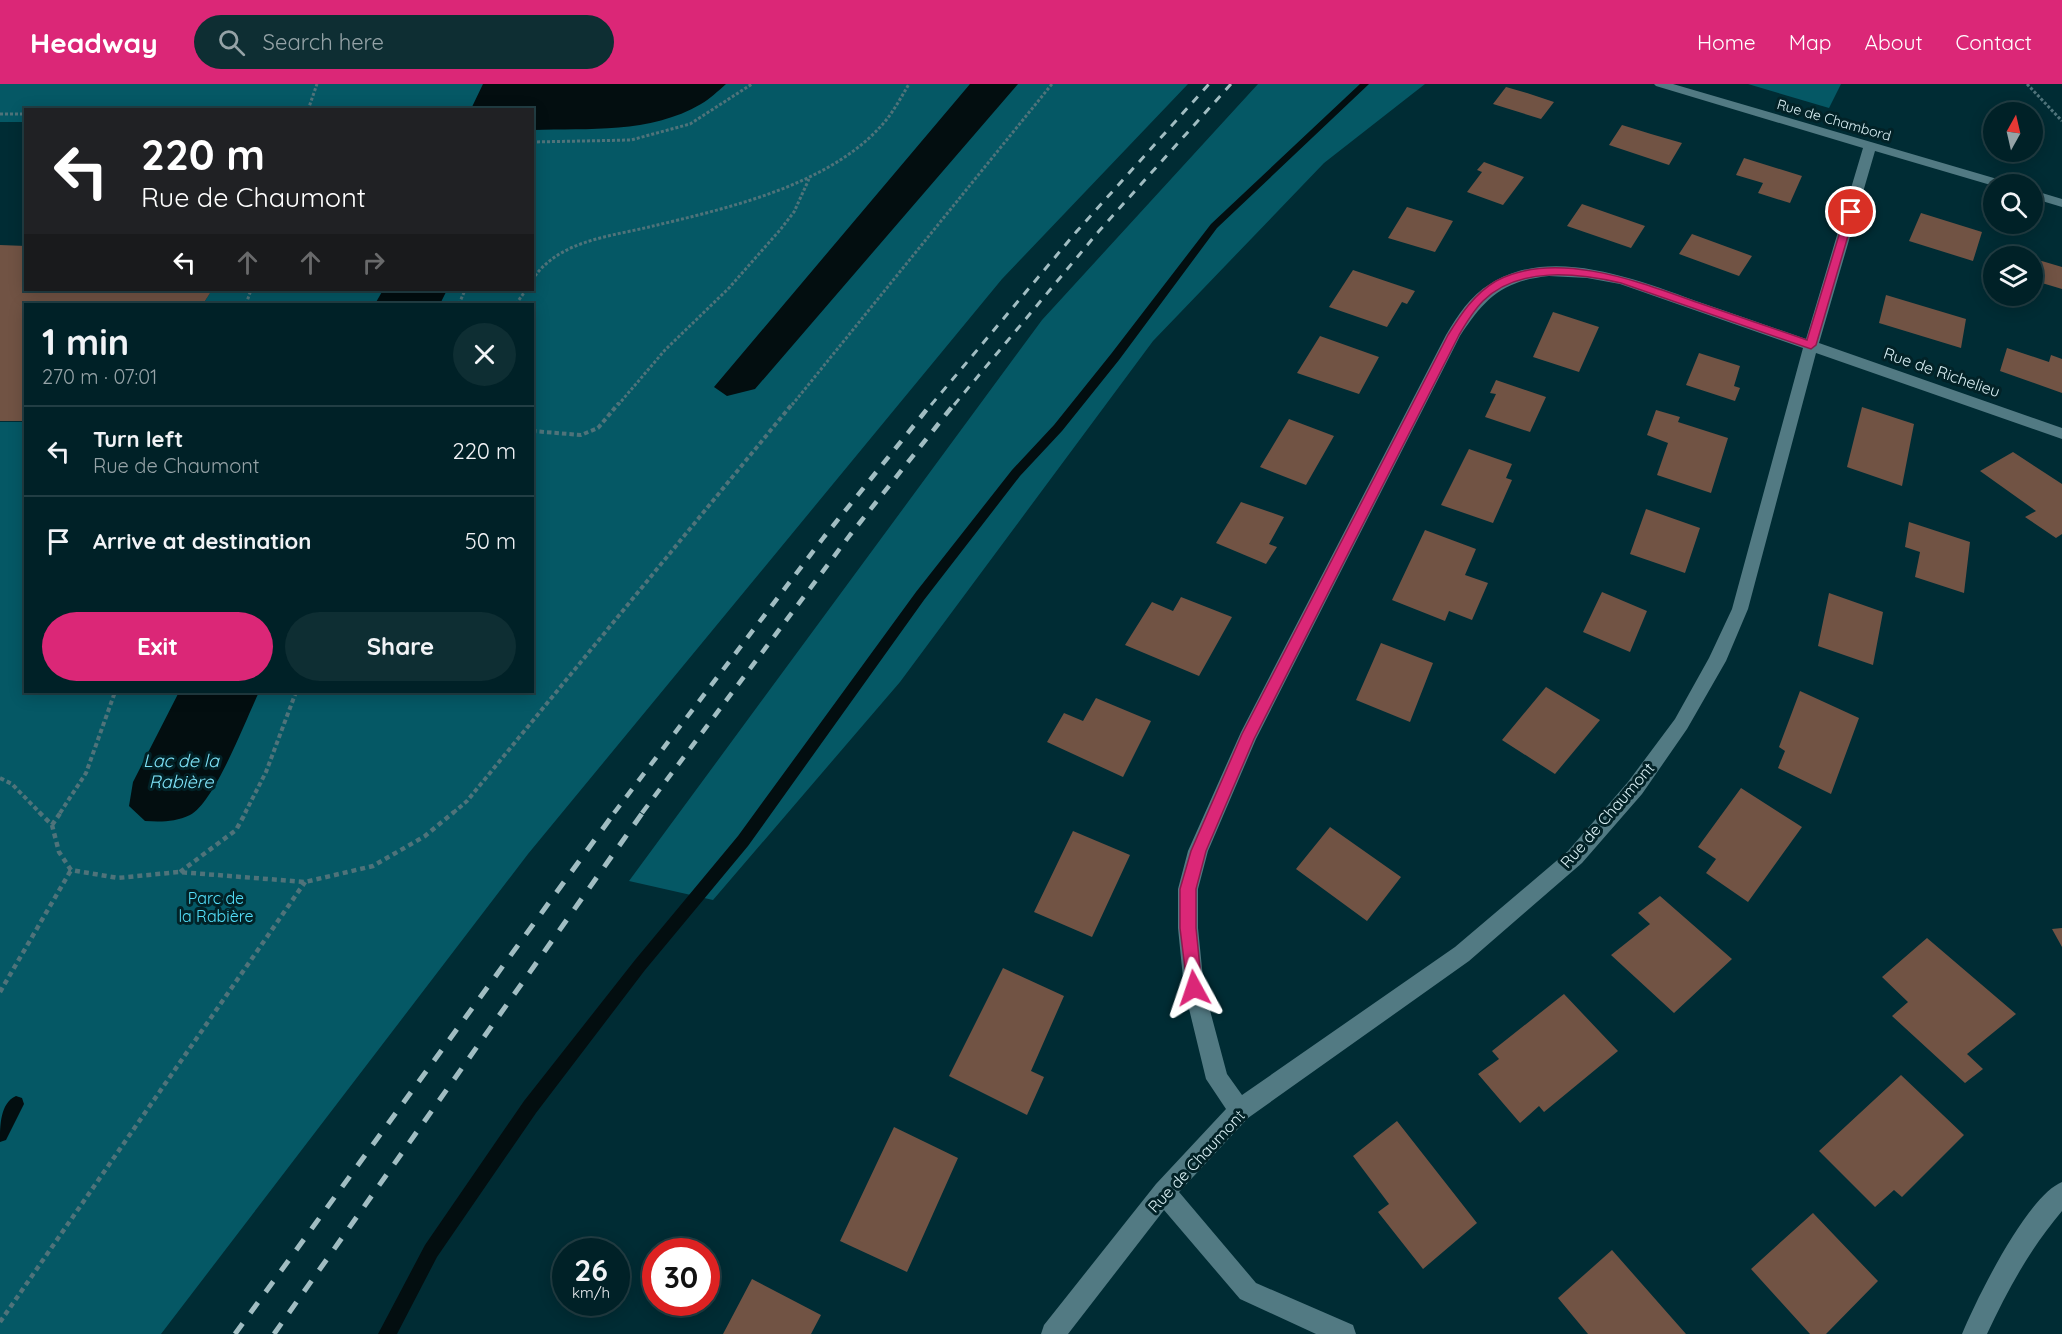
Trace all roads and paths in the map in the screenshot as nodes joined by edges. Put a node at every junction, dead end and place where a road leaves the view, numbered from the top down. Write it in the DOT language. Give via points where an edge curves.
graph roads {
  1 [pos="317,84"];
  2 [pos="752,84"];
  3 [pos="909,84"];
  4 [pos="1052,84"];
  5 [pos="1660,84"];
  6 [pos="2027,84"];
  7 [pos="309,108"];
  8 [pos="0,114"];
  9 [pos="24,114"];
  10 [pos="2062,121"];
  11 [pos="534,142"];
  12 [pos="1870,146"];
  13 [pos="810,178"];
  14 [pos="1983,179"];
  15 [pos="2043,197"];
  16 [pos="2062,203"];
  17 [pos="534,277"];
  18 [pos="1811,345"];
  19 [pos="534,431"];
  20 [pos="2062,434"];
  21 [pos="115,693"];
  22 [pos="296,693"];
  23 [pos="0,778"];
  24 [pos="52,825"];
  25 [pos="71,870"];
  26 [pos="179,872"];
  27 [pos="305,882"];
  28 [pos="0,992"];
  29 [pos="1240,1110"];
  30 [pos="1164,1192"];
  31 [pos="2062,1193"];
  32 [pos="0,1322"];
  33 [pos="1053,1334"];
  34 [pos="1344,1334"];
  35 [pos="1974,1334"];
  1 -- 7 [label="path"];
  2 -- 11 [label="path" via="690,124 631,140"];
  3 -- 13 [label="path" via="899,106 867,141"];
  4 -- 27 [label="path" via="467,801 425,836 373,866"];
  5 -- 12 [label="street, Rue de Chambord"];
  6 -- 10 [label="path"];
  8 -- 9 [label="path"];
  12 -- 14 [label="street, Rue de Chambord"];
  12 -- 18 [label="street, Rue de Chaumont"];
  13 -- 17 [label="path" via="702,215 585,243 545,262"];
  13 -- 19 [label="path" via="794,212 780,230 729,288 665,350 598,428 581,435"];
  15 -- 16 [label="street"];
  18 -- 20 [label="street, Rue de Richelieu"];
  18 -- 29 [label="street, Rue de Chaumont" via="1740,609 1717,661 1681,724 1635,788 1575,857 1462,954"];
  18 -- 29 [label="street, Rue de Richelieu" via="1593,273 1521,276 1500,284 1469,310 1247,738 1198,851 1188,889 1194,988 1217,1079"];
  21 -- 24 [label="path" via="86,773"];
  22 -- 26 [label="path" via="266,772 236,830"];
  23 -- 24 [label="path" via="12,784"];
  24 -- 25 [label="path" via="59,852"];
  25 -- 26 [label="path" via="118,878"];
  25 -- 28 [label="path"];
  26 -- 27 [label="path"];
  27 -- 32 [label="path"];
  29 -- 30 [label="street, Rue de Chaumont"];
  30 -- 33 [label="street, Rue de Chaumont"];
  30 -- 34 [label="street" via="1248,1291"];
  31 -- 35 [label="street" via="2033,1227 2003,1273"];
}
